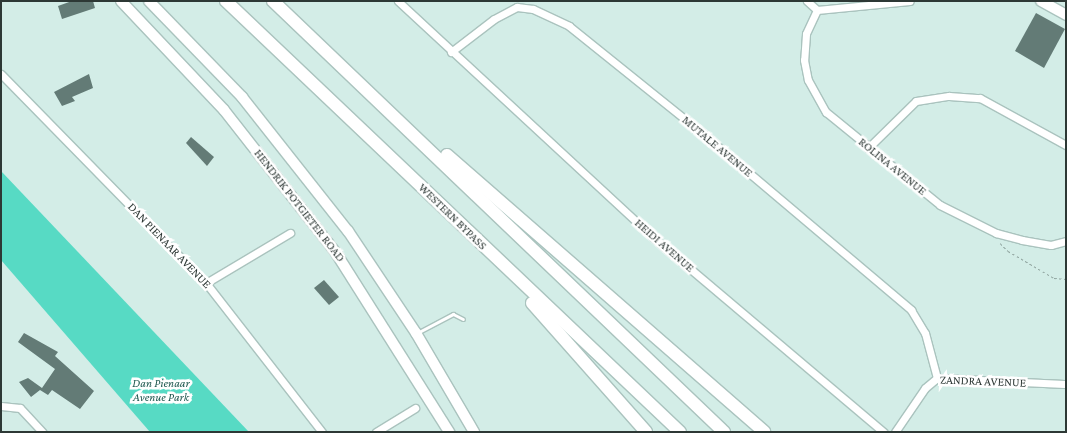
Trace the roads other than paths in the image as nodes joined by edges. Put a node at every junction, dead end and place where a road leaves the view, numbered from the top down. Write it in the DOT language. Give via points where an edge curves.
graph roads {
  1 [pos="121,1"];
  2 [pos="149,1"];
  3 [pos="226,1"];
  4 [pos="273,1"];
  5 [pos="398,1"];
  6 [pos="807,1"];
  7 [pos="910,1"];
  8 [pos="1041,1"];
  9 [pos="817,10"];
  10 [pos="1066,16"];
  11 [pos="451,52"];
  12 [pos="342,66"];
  13 [pos="1,74"];
  14 [pos="1066,145"];
  15 [pos="868,148"];
  16 [pos="290,233"];
  17 [pos="1066,241"];
  18 [pos="484,248"];
  19 [pos="206,283"];
  20 [pos="463,319"];
  21 [pos="416,333"];
  22 [pos="937,378"];
  23 [pos="1066,384"];
  24 [pos="1,406"];
  25 [pos="416,408"];
  26 [pos="42,432"];
  27 [pos="322,432"];
  28 [pos="376,432"];
  29 [pos="449,432"];
  30 [pos="474,432"];
  31 [pos="646,432"];
  32 [pos="680,432"];
  33 [pos="724,432"];
  34 [pos="764,432"];
  35 [pos="883,432"];
  36 [pos="896,432"];
  1 -- 29 [label="main road, HENDRIK POTGIETER ROAD" via="224,110 336,253"];
  2 -- 21 [label="main road, HENDRIK POTGIETER ROAD" via="242,97 348,231"];
  3 -- 18 [label="highway, WESTERN BYPASS"];
  4 -- 12 [label="highway"];
  5 -- 11 [label="street, HEIDI AVENUE"];
  6 -- 9 [label="street"];
  7 -- 9 [label="street"];
  8 -- 10 [label="main road"];
  9 -- 15 [label="street, ROLINA AVENUE" via="810,22 804,47 808,80 826,112"];
  11 -- 22 [label="street, MUTALE AVENUE" via="494,19 517,7 533,9 569,26 696,128 911,310 924,333"];
  11 -- 35 [label="street, HEIDI AVENUE" via="655,239"];
  12 -- 33 [label="highway"];
  12 -- 34 [label="highway"];
  13 -- 19 [label="street, DAN PIENAAR AVENUE"];
  14 -- 15 [label="street" via="980,98 949,96 916,101"];
  15 -- 17 [label="street, ROLINA AVENUE" via="940,206 986,229 1038,244"];
  16 -- 19 [label="street"];
  18 -- 31 [label="highway"];
  18 -- 32 [label="highway, WESTERN BYPASS"];
  19 -- 27 [label="street, DAN PIENAAR AVENUE"];
  20 -- 21 [label="lane" via="453,314"];
  21 -- 30 [label="main road, HENDRIK POTGIETER ROAD"];
  22 -- 23 [label="street, ZANDRA AVENUE"];
  22 -- 36 [label="street, ZANDRA AVENUE" via="925,388"];
  24 -- 26 [label="street" via="20,408"];
  25 -- 28 [label="street"];
}
